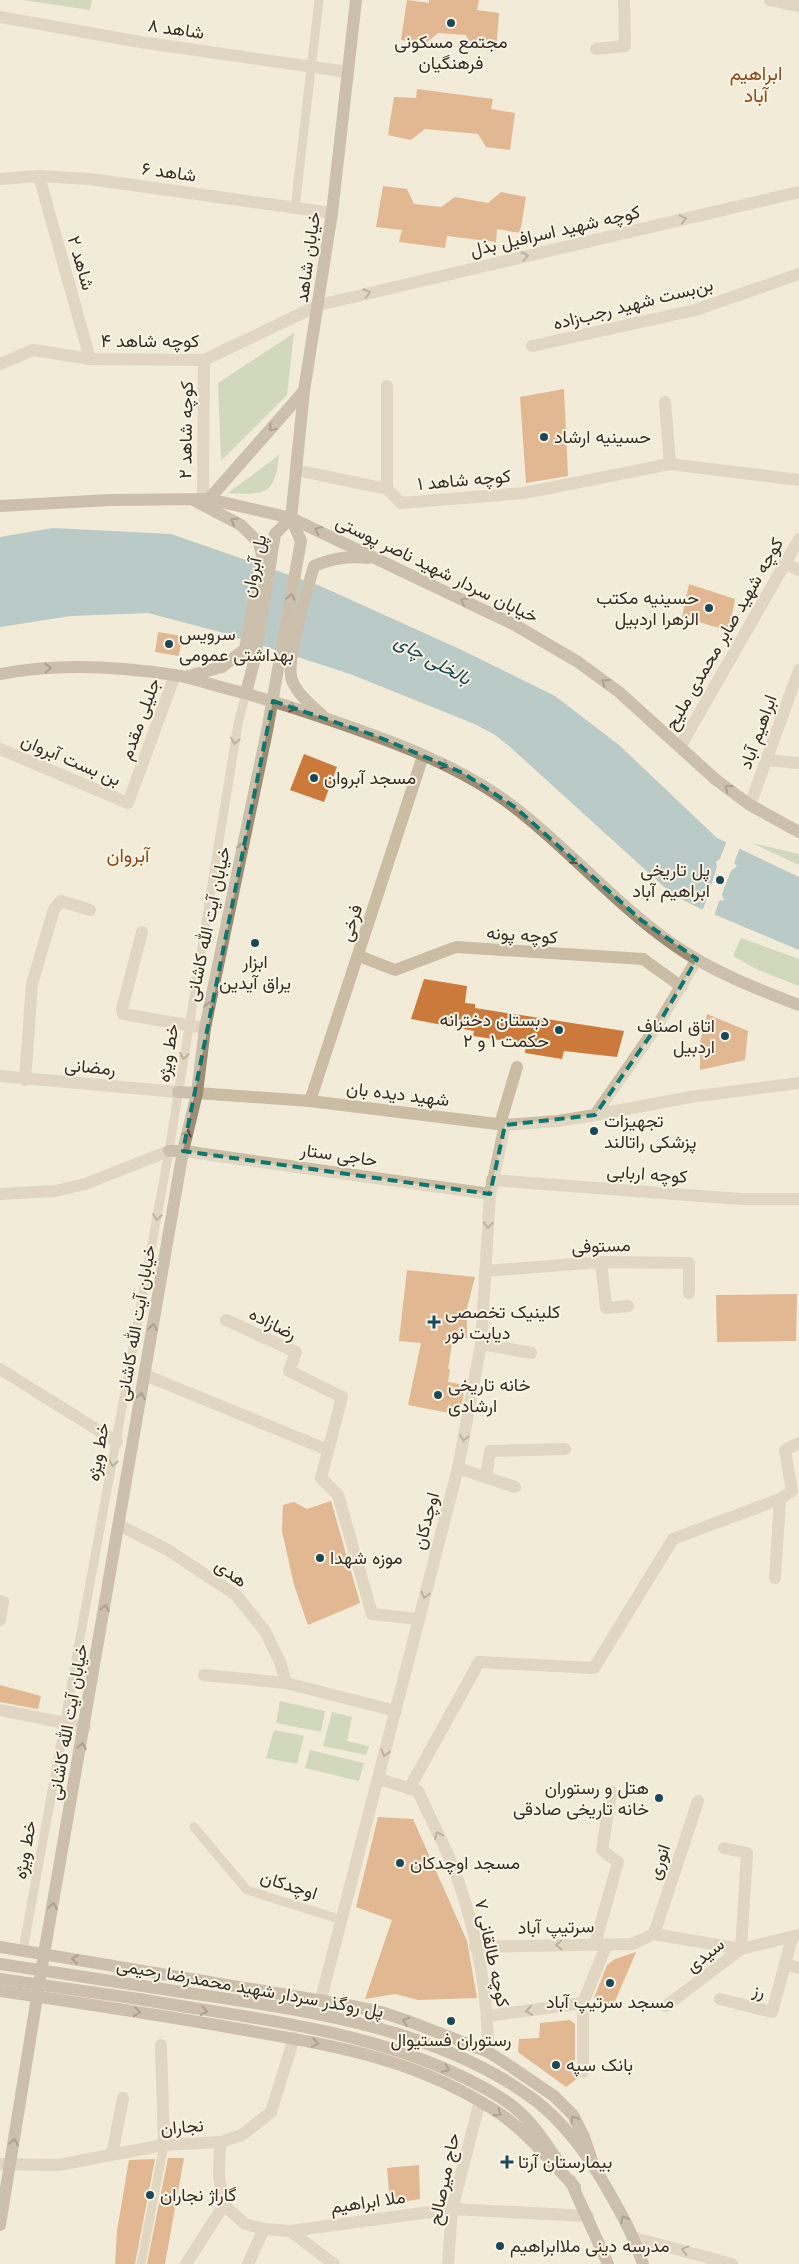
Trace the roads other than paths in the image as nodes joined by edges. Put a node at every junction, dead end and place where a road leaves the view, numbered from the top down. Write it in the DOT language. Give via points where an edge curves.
graph roads {
  1 [pos="319,0"];
  2 [pos="356,0"];
  3 [pos="624,0"];
  4 [pos="770,0"];
  5 [pos="799,6"];
  6 [pos="0,17"];
  7 [pos="596,49"];
  8 [pos="312,66"];
  9 [pos="348,72"];
  10 [pos="39,176"];
  11 [pos="0,180"];
  12 [pos="799,192"];
  13 [pos="294,208"];
  14 [pos="332,213"];
  15 [pos="799,274"];
  16 [pos="319,305"];
  17 [pos="532,346"];
  18 [pos="90,359"];
  19 [pos="204,360"];
  20 [pos="0,364"];
  21 [pos="387,386"];
  22 [pos="304,391"];
  23 [pos="665,402"];
  24 [pos="670,464"];
  25 [pos="296,470"];
  26 [pos="799,480"];
  27 [pos="387,489"];
  28 [pos="201,500"];
  29 [pos="0,506"];
  30 [pos="291,518"];
  31 [pos="799,539"];
  32 [pos="378,559"];
  33 [pos="784,562"];
  34 [pos="265,564"];
  35 [pos="799,570"];
  36 [pos="285,661"];
  37 [pos="799,670"];
  38 [pos="0,674"];
  39 [pos="180,676"];
  40 [pos="246,693"];
  41 [pos="273,701"];
  42 [pos="325,719"];
  43 [pos="680,747"];
  44 [pos="0,749"];
  45 [pos="423,756"];
  46 [pos="767,760"];
  47 [pos="799,763"];
  48 [pos="128,803"];
  49 [pos="750,805"];
  50 [pos="799,832"];
  51 [pos="90,910"];
  52 [pos="142,932"];
  53 [pos="359,956"];
  54 [pos="696,959"];
  55 [pos="682,987"];
  56 [pos="799,1005"];
  57 [pos="188,1026"];
  58 [pos="205,1028"];
  59 [pos="517,1067"];
  60 [pos="0,1076"];
  61 [pos="25,1080"];
  62 [pos="799,1083"];
  63 [pos="178,1092"];
  64 [pos="197,1093"];
  65 [pos="310,1100"];
  66 [pos="595,1115"];
  67 [pos="502,1124"];
  68 [pos="169,1151"];
  69 [pos="182,1151"];
  70 [pos="492,1180"];
  71 [pos="0,1194"];
  72 [pos="490,1194"];
  73 [pos="799,1199"];
  74 [pos="602,1262"];
  75 [pos="485,1271"];
  76 [pos="690,1293"];
  77 [pos="628,1306"];
  78 [pos="226,1320"];
  79 [pos="481,1344"];
  80 [pos="531,1353"];
  81 [pos="0,1369"];
  82 [pos="145,1375"];
  83 [pos="117,1442"];
  84 [pos="799,1444"];
  85 [pos="565,1449"];
  86 [pos="328,1450"];
  87 [pos="458,1468"];
  88 [pos="486,1478"];
  89 [pos="515,1487"];
  90 [pos="780,1499"];
  91 [pos="119,1525"];
  92 [pos="775,1578"];
  93 [pos="0,1601"];
  94 [pos="418,1619"];
  95 [pos="0,1620"];
  96 [pos="204,1675"];
  97 [pos="286,1683"];
  98 [pos="0,1710"];
  99 [pos="396,1710"];
  100 [pos="64,1724"];
  101 [pos="85,1727"];
  102 [pos="379,1779"];
  103 [pos="409,1789"];
  104 [pos="611,1792"];
  105 [pos="698,1801"];
  106 [pos="194,1827"];
  107 [pos="724,1848"];
  108 [pos="342,1920"];
  109 [pos="654,1934"];
  110 [pos="796,1937"];
  111 [pos="601,1944"];
  112 [pos="0,1947"];
  113 [pos="475,1947"];
  114 [pos="741,1948"];
  115 [pos="23,1950"];
  116 [pos="44,1954"];
  117 [pos="0,1964"];
  118 [pos="785,1964"];
  119 [pos="111,1965"];
  120 [pos="799,1968"];
  121 [pos="0,1979"];
  122 [pos="0,1992"];
  123 [pos="16,1994"];
  124 [pos="37,1997"];
  125 [pos="720,1999"];
  126 [pos="316,2000"];
  127 [pos="583,2003"];
  128 [pos="102,2006"];
  129 [pos="666,2006"];
  130 [pos="488,2016"];
  131 [pos="294,2038"];
  132 [pos="161,2045"];
  133 [pos="488,2052"];
  134 [pos="583,2072"];
  135 [pos="122,2098"];
  136 [pos="480,2101"];
  137 [pos="220,2142"];
  138 [pos="164,2145"];
  139 [pos="112,2155"];
  140 [pos="5,2163"];
  141 [pos="593,2164"];
  142 [pos="575,2187"];
  143 [pos="224,2205"];
  144 [pos="452,2209"];
  145 [pos="588,2216"];
  146 [pos="0,2225"];
  147 [pos="264,2230"];
  148 [pos="290,2232"];
  149 [pos="635,2238"];
  150 [pos="141,2264"];
  151 [pos="186,2264"];
  152 [pos="248,2264"];
  153 [pos="334,2264"];
  154 [pos="448,2264"];
  155 [pos="608,2264"];
  156 [pos="643,2264"];
  157 [pos="732,2264"];
  1 -- 8 [label="lane"];
  2 -- 9 [label="main road, خیابان شاهد"];
  3 -- 7 [label="street" via="625,46"];
  4 -- 5 [label="street"];
  6 -- 8 [label="street, شاهد ۸" via="140,42"];
  8 -- 9 [label="street, شاهد ۸"];
  8 -- 13 [label="lane"];
  9 -- 14 [label="main road, خیابان شاهد"];
  10 -- 11 [label="street, شاهد ۶"];
  10 -- 13 [label="street, شاهد ۶" via="90,179"];
  10 -- 18 [label="street, شاهد ۲"];
  16 -- 12 [label="street, کوچه شهید اسرافیل بذل, one-way"];
  13 -- 14 [label="street, شاهد ۶"];
  14 -- 16 [label="main road, خیابان شاهد"];
  15 -- 17 [label="street, بن‌بست شهید رجب‌زاده" via="696,310"];
  16 -- 19 [label="street, کوچه شاهد ۴"];
  16 -- 22 [label="main road, خیابان شاهد"];
  18 -- 19 [label="street, کوچه شاهد ۴"];
  18 -- 20 [label="street, کوچه شاهد ۴" via="33,350"];
  19 -- 28 [label="street, کوچه شاهد ۲"];
  21 -- 27 [label="street"];
  22 -- 25 [label="main road, خیابان شاهد"];
  22 -- 28 [label="main road, one-way"];
  23 -- 24 [label="street"];
  24 -- 26 [label="street, کوچه شاهد ۱"];
  24 -- 27 [label="street, کوچه شاهد ۱" via="524,493 401,503"];
  25 -- 27 [label="street, کوچه شاهد ۱"];
  25 -- 30 [label="main road, خیابان شاهد"];
  28 -- 29 [label="main road, خیابان سردار شهید ناصر پوستی" via="109,500"];
  28 -- 30 [label="main road, خیابان سردار شهید ناصر پوستی"];
  34 -- 28 [label="main road, one-way" via="259,543 241,525"];
  32 -- 30 [label="main road, خیابان سردار شهید ناصر پوستی, one-way"];
  30 -- 34 [label="main road, پل آبروان" via="275,534"];
  36 -- 30 [label="main road, پل آبروان, one-way" via="301,541"];
  31 -- 33 [label="street, کوچه شهید صابر محمدی ملیح"];
  32 -- 36 [label="main road" via="349,556 314,566"];
  43 -- 32 [label="main road, خیابان سردار شهید ناصر پوستی, one-way" via="619,692 578,662 515,625"];
  33 -- 35 [label="street"];
  33 -- 43 [label="street, کوچه شهید صابر محمدی ملیح"];
  34 -- 39 [label="main road" via="245,649 222,667"];
  34 -- 40 [label="main road, پل آبروان" via="256,653"];
  36 -- 41 [label="main road, پل آبروان"];
  36 -- 42 [label="main road" via="303,698"];
  37 -- 46 [label="street, ابراهیم آباد"];
  38 -- 39 [label="main road, one-way" via="43,667 115,669"];
  39 -- 40 [label="main road"];
  39 -- 48 [label="street, جلیلی مقدم"];
  40 -- 41 [label="main road"];
  40 -- 57 [label="lane, خط ویژه, one-way" via="238,724"];
  41 -- 42 [label="main road, one-way"];
  58 -- 41 [label="main road, خیابان آیت الله کاشانی, one-way"];
  42 -- 45 [label="main road"];
  49 -- 43 [label="main road, خیابان سردار شهید ناصر پوستی, one-way"];
  44 -- 48 [label="street, بن بست آبروان"];
  45 -- 53 [label="street, فرخی"];
  45 -- 54 [label="main road, one-way" via="463,773 516,808 641,920"];
  46 -- 47 [label="street"];
  46 -- 49 [label="street, ابراهیم آباد"];
  49 -- 50 [label="main road, خیابان سردار شهید ناصر پوستی"];
  51 -- 61 [label="street" via="61,901 54,909 32,984"];
  52 -- 57 [label="street" via="123,1014"];
  53 -- 55 [label="street, کوچه پونه" via="395,970 456,947 643,959"];
  53 -- 65 [label="street, فرخی"];
  54 -- 55 [label="street"];
  54 -- 56 [label="main road"];
  55 -- 66 [label="street"];
  57 -- 58 [label="street"];
  57 -- 63 [label="lane, خط ویژه, one-way"];
  58 -- 64 [label="main road, خیابان آیت الله کاشانی"];
  59 -- 67 [label="street, اوچدکان"];
  60 -- 61 [label="street, رمضانی"];
  61 -- 63 [label="street, رمضانی"];
  62 -- 66 [label="street, شهید دیده بان" via="690,1097"];
  63 -- 64 [label="main road"];
  63 -- 68 [label="lane, خط ویژه"];
  64 -- 65 [label="street, شهید دیده بان"];
  69 -- 64 [label="main road, خیابان آیت الله کاشانی, one-way"];
  65 -- 67 [label="street, شهید دیده بان"];
  66 -- 67 [label="street, شهید دیده بان"];
  67 -- 70 [label="street, اوچدکان"];
  68 -- 69 [label="main road"];
  68 -- 71 [label="street" via="85,1184 56,1191"];
  68 -- 83 [label="lane, خط ویژه, one-way"];
  69 -- 72 [label="street, حاجی ستار"];
  82 -- 69 [label="main road, خیابان آیت الله کاشانی, one-way"];
  70 -- 72 [label="street, اوچدکان"];
  70 -- 73 [label="street, کوچه اربابی" via="740,1198"];
  72 -- 75 [label="street, اوچدکان, one-way"];
  74 -- 75 [label="street, مستوفی"];
  74 -- 76 [label="street, مستوفی" via="689,1263"];
  74 -- 77 [label="street" via="606,1308"];
  75 -- 79 [label="street, اوچدکان"];
  78 -- 86 [label="street, رضازاده" via="296,1352 289,1371 342,1397"];
  79 -- 80 [label="street"];
  79 -- 87 [label="street, اوچدکان, one-way"];
  81 -- 83 [label="street"];
  82 -- 86 [label="street"];
  91 -- 82 [label="main road, خیابان آیت الله کاشانی, one-way"];
  83 -- 100 [label="lane, خط ویژه, one-way"];
  84 -- 90 [label="street" via="785,1450 792,1491"];
  85 -- 88 [label="street" via="490,1451"];
  86 -- 94 [label="street, رضازاده" via="320,1478 338,1495 372,1614"];
  87 -- 88 [label="street"];
  87 -- 94 [label="street, اوچدکان, one-way"];
  88 -- 89 [label="street"];
  90 -- 92 [label="street"];
  90 -- 103 [label="street" via="673,1540 594,1668 479,1662"];
  91 -- 97 [label="street, هدی" via="168,1550 236,1595 265,1631"];
  101 -- 91 [label="main road, خیابان آیت الله کاشانی, one-way"];
  93 -- 95 [label="street" via="4,1602"];
  94 -- 99 [label="street, اوچدکان"];
  96 -- 97 [label="street"];
  97 -- 99 [label="street"];
  98 -- 100 [label="street"];
  99 -- 102 [label="street, اوچدکان, one-way"];
  100 -- 101 [label="street"];
  100 -- 115 [label="lane, خط ویژه"];
  116 -- 101 [label="main road, خیابان آیت الله کاشانی, one-way"];
  102 -- 103 [label="street, کوچه طالقانی ۷"];
  102 -- 108 [label="street, اوچدکان"];
  113 -- 103 [label="street, کوچه طالقانی ۷, one-way" via="470,1920 449,1859 418,1791"];
  104 -- 111 [label="street" via="602,1850 618,1862"];
  105 -- 109 [label="street, انوری"];
  106 -- 108 [label="lane, اوچدکان" via="247,1890"];
  107 -- 114 [label="street" via="747,1853"];
  108 -- 126 [label="street, اوچدکان" via="321,1999"];
  109 -- 111 [label="street, سرتیپ آباد" via="632,1944"];
  109 -- 114 [label="street"];
  110 -- 114 [label="street, سیدی"];
  110 -- 118 [label="street, رز"];
  111 -- 113 [label="street, سرتیپ آباد, one-way"];
  111 -- 127 [label="street, سرتیپ آباد"];
  112 -- 115 [label="main road"];
  113 -- 130 [label="street, کوچه طالقانی ۷"];
  114 -- 129 [label="street, سیدی"];
  115 -- 116 [label="main road"];
  115 -- 123 [label="main road"];
  119 -- 116 [label="main road, one-way"];
  116 -- 124 [label="main road, خیابان آیت الله کاشانی"];
  117 -- 141 [label="main road, پل روگذر سردار شهید محمدرضا رحیمی, bridge" via="304,2012 386,2029 441,2049 506,2081 559,2122"];
  118 -- 120 [label="street, رز"];
  118 -- 125 [label="street, رز" via="772,2012"];
  119 -- 126 [label="main road"];
  119 -- 128 [label="main road" via="99,1971 91,1985 94,1997"];
  121 -- 142 [label="main road, پل روگذر سردار شهید محمدرضا رحیمی, one-way, bridge" via="330,2032 428,2061 486,2089 514,2108 538,2130"];
  122 -- 123 [label="main road"];
  123 -- 124 [label="main road"];
  124 -- 128 [label="main road"];
  140 -- 124 [label="main road, one-way"];
  133 -- 126 [label="main road, one-way" via="381,2012"];
  127 -- 130 [label="street, one-way"];
  127 -- 134 [label="street"];
  128 -- 131 [label="main road, one-way"];
  130 -- 133 [label="street, کوچه طالقانی ۷"];
  131 -- 136 [label="main road, one-way" via="383,2058 437,2079"];
  131 -- 137 [label="street, نجاران" via="271,2112 242,2135"];
  132 -- 138 [label="street"];
  141 -- 133 [label="main road, one-way" via="573,2115 554,2096"];
  135 -- 139 [label="street"];
  136 -- 142 [label="main road, one-way" via="530,2141"];
  136 -- 144 [label="street, حاج میرصالح"];
  137 -- 138 [label="street, نجاران"];
  137 -- 143 [label="street" via="219,2176"];
  138 -- 139 [label="street, نجاران"];
  138 -- 150 [label="lane"];
  139 -- 140 [label="street, نجاران" via="58,2165"];
  140 -- 146 [label="main road"];
  149 -- 141 [label="main road, one-way"];
  142 -- 145 [label="main road"];
  143 -- 147 [label="street, ملا ابراهیم" via="244,2224"];
  143 -- 151 [label="street"];
  144 -- 145 [label="street, ملا ابراهیم"];
  144 -- 148 [label="street, ملا ابراهیم"];
  144 -- 154 [label="street, حاج میرصالح"];
  145 -- 155 [label="main road"];
  147 -- 148 [label="street, ملا ابراهیم"];
  147 -- 152 [label="street"];
  148 -- 153 [label="street"];
  149 -- 156 [label="main road"];
  157 -- 149 [label="street, one-way"];
}
